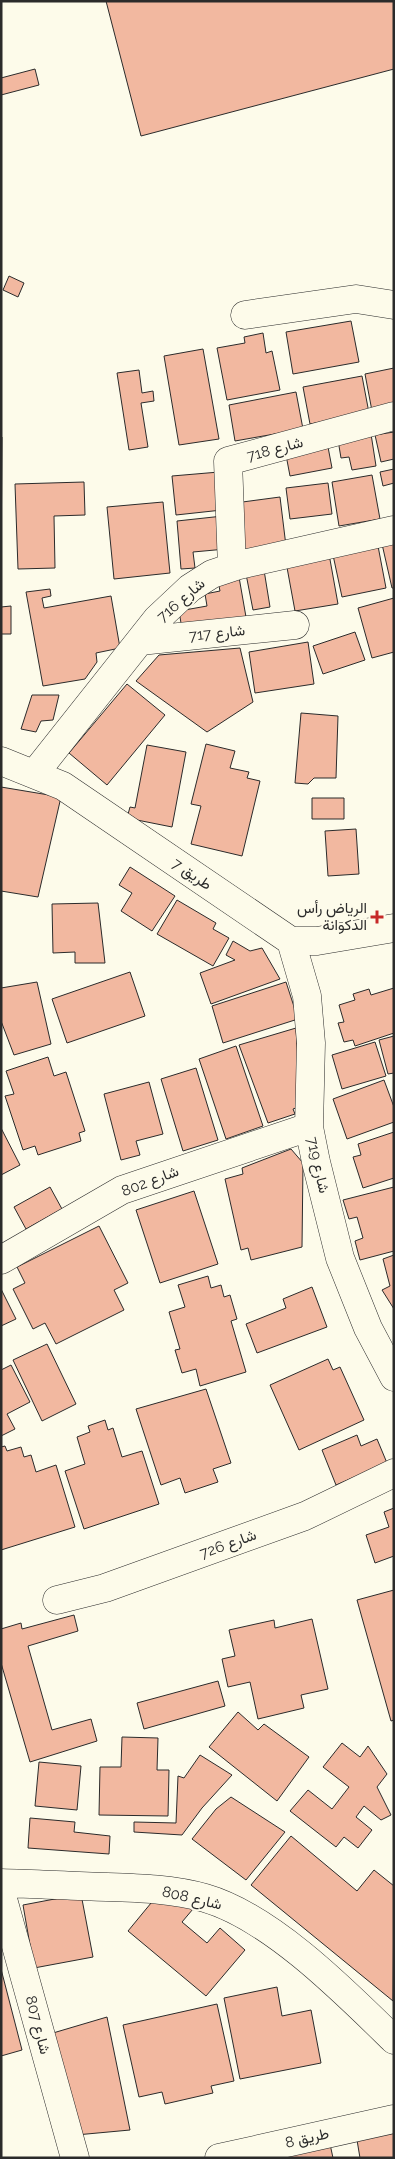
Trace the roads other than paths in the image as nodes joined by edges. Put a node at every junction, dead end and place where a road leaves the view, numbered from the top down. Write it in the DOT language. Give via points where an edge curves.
graph roads {
  1 [pos="394,305"];
  2 [pos="245,315"];
  3 [pos="394,416"];
  4 [pos="394,530"];
  5 [pos="232,567"];
  6 [pos="295,625"];
  7 [pos="140,641"];
  8 [pos="1,761"];
  9 [pos="35,773"];
  10 [pos="394,928"];
  11 [pos="291,941"];
  12 [pos="309,1127"];
  13 [pos="1,1260"];
  14 [pos="394,1377"];
  15 [pos="394,1473"];
  16 [pos="57,1600"];
  17 [pos="1,1883"];
  18 [pos="1,1892"];
  19 [pos="394,2040"];
  20 [pos="394,2118"];
  21 [pos="75,2158"];
  22 [pos="219,2158"];
  1 -- 2 [label="street" via="356,299"];
  3 -- 5 [label="street, شارع 718" via="228,461"];
  4 -- 5 [label="street, شارع 716"];
  5 -- 7 [label="street, شارع 716" via="212,574 190,588 157,619"];
  6 -- 7 [label="street, شارع 717"];
  7 -- 9 [label="street, شارع 716"];
  8 -- 9 [label="street, 7 طريق"];
  9 -- 11 [label="street, 7 طريق" via="63,786"];
  10 -- 11 [label="street" via="317,941"];
  11 -- 12 [label="street, شارع 719" via="308,1005 311,1043"];
  12 -- 13 [label="street, شارع 802" via="122,1190"];
  12 -- 14 [label="street, شارع 719" via="340,1258 368,1328"];
  15 -- 16 [label="street, شارع 726" via="305,1516 105,1588"];
  17 -- 19 [label="street, شارع 808" via="162,1890 205,1898 237,1910 268,1928 296,1951 354,2000"];
  18 -- 21 [label="street, شارع 807"];
  20 -- 22 [label="street, طريق 8"];
}
